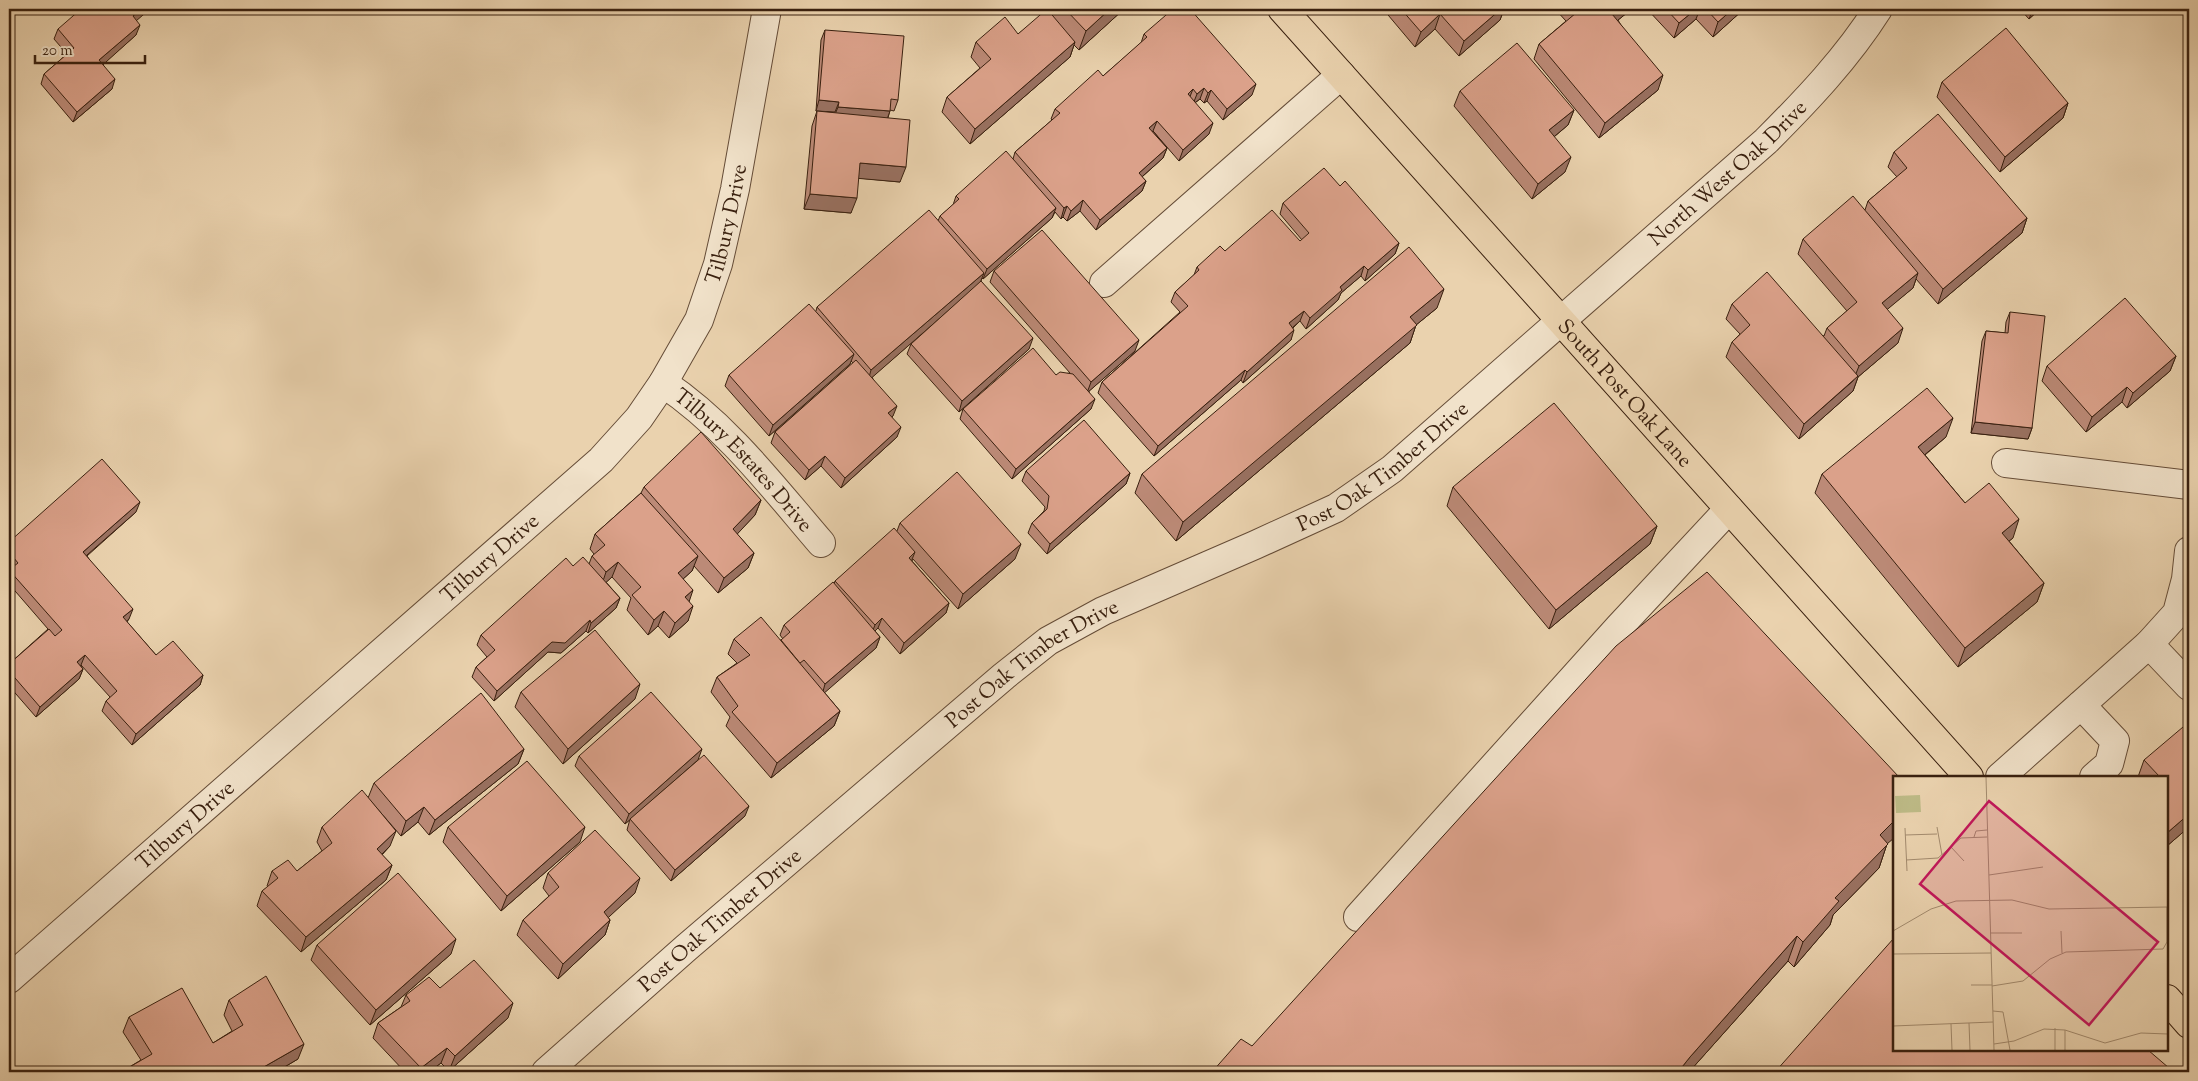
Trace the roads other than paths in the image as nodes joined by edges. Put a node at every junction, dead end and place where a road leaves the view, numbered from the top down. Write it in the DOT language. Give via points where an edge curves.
graph roads {
  1 [pos="767,9"];
  2 [pos="1282,9"];
  3 [pos="1878,9"];
  4 [pos="1341,75"];
  5 [pos="1104,284"];
  6 [pos="1560,320"];
  7 [pos="663,383"];
  8 [pos="2006,463"];
  9 [pos="2189,485"];
  10 [pos="1729,509"];
  11 [pos="820,543"];
  12 [pos="2189,551"];
  13 [pos="2149,644"];
  14 [pos="2189,686"];
  15 [pos="2081,705"];
  16 [pos="1968,776"];
  17 [pos="2001,776"];
  18 [pos="2095,776"];
  19 [pos="1358,917"];
  20 [pos="9,979"];
  21 [pos="2168,1000"];
  22 [pos="2189,1024"];
  23 [pos="546,1072"];
  1 -- 7 [label="street, Tilbury Drive" via="735,189 718,264 699,320"];
  2 -- 4 [label="main road, South Post Oak Lane"];
  3 -- 6 [label="street, North West Oak Drive" via="1841,62 1766,141"];
  4 -- 5 [label="street"];
  4 -- 6 [label="main road, South Post Oak Lane"];
  6 -- 10 [label="main road, South Post Oak Lane"];
  6 -- 23 [label="street, Post Oak Timber Drive" via="1392,469 1336,508 1103,611 1048,641 686,948"];
  7 -- 11 [label="street, Tilbury Estates Drive" via="690,401 716,425"];
  7 -- 20 [label="street, Tilbury Drive" via="639,418 601,460"];
  8 -- 9 [label="street"];
  10 -- 16 [label="main road, South Post Oak Lane"];
  10 -- 19 [label="street"];
  12 -- 13 [label="street" via="2177,613"];
  13 -- 14 [label="street"];
  13 -- 15 [label="street"];
  15 -- 17 [label="street"];
  15 -- 18 [label="street" via="2115,741 2108,764"];
  21 -- 22 [label="main road"];
}
